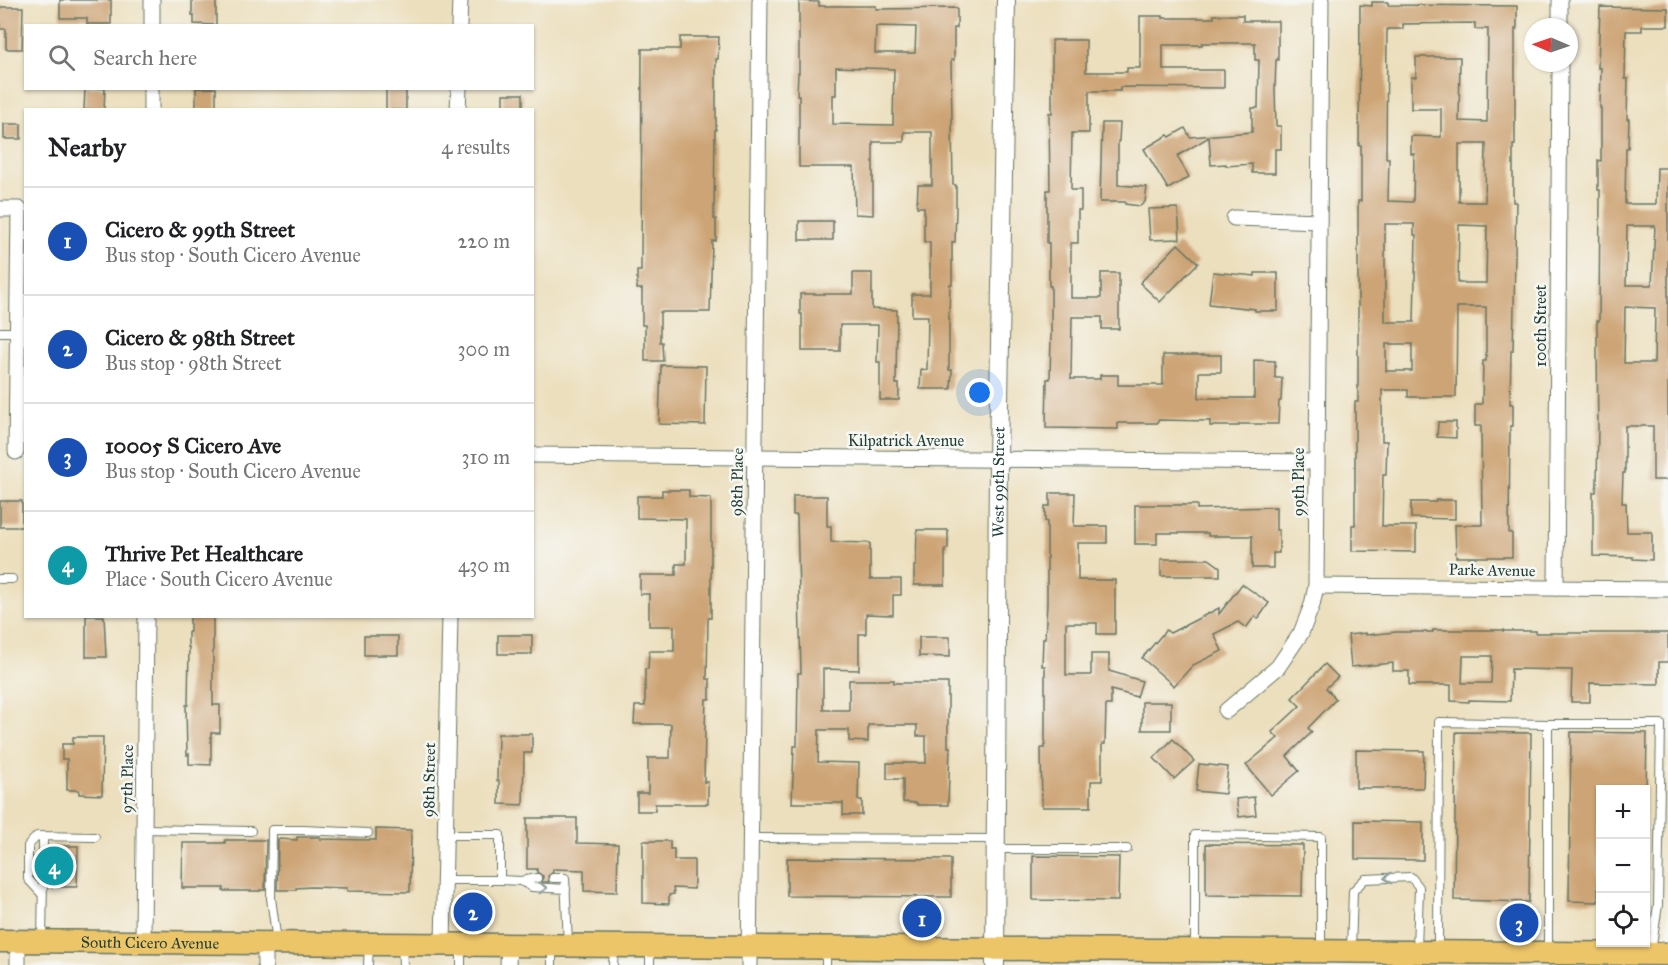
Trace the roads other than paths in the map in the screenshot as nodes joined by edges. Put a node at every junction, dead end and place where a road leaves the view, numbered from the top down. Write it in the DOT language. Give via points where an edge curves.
graph roads {
  1 [pos="152,0"];
  2 [pos="460,0"];
  3 [pos="760,0"];
  4 [pos="1006,0"];
  5 [pos="1321,0"];
  6 [pos="1560,0"];
  7 [pos="1560,18"];
  8 [pos="152,24"];
  9 [pos="459,24"];
  10 [pos="1560,72"];
  11 [pos="151,90"];
  12 [pos="459,90"];
  13 [pos="151,108"];
  14 [pos="458,108"];
  15 [pos="0,209"];
  16 [pos="1234,218"];
  17 [pos="1319,221"];
  18 [pos="0,332"];
  19 [pos="17,332"];
  20 [pos="0,452"];
  21 [pos="21,452"];
  22 [pos="534,456"];
  23 [pos="756,457"];
  24 [pos="998,459"];
  25 [pos="1316,462"];
  26 [pos="0,579"];
  27 [pos="12,579"];
  28 [pos="1316,586"];
  29 [pos="1556,588"];
  30 [pos="1668,589"];
  31 [pos="146,618"];
  32 [pos="450,618"];
  33 [pos="1226,711"];
  34 [pos="1548,724"];
  35 [pos="144,829"];
  36 [pos="251,831"];
  37 [pos="368,833"];
  38 [pos="446,835"];
  39 [pos="43,837"];
  40 [pos="95,837"];
  41 [pos="750,838"];
  42 [pos="996,844"];
  43 [pos="1127,849"];
  44 [pos="43,857"];
  45 [pos="43,876"];
  46 [pos="537,878"];
  47 [pos="553,878"];
  48 [pos="444,880"];
  49 [pos="500,880"];
  50 [pos="521,881"];
  51 [pos="566,889"];
  52 [pos="42,894"];
  53 [pos="9,941"];
  54 [pos="42,942"];
  55 [pos="143,942"];
  56 [pos="1195,950"];
  57 [pos="269,951"];
  58 [pos="455,951"];
  59 [pos="1321,951"];
  60 [pos="1351,951"];
  61 [pos="557,952"];
  62 [pos="1428,952"];
  63 [pos="1548,952"];
  64 [pos="1660,954"];
  65 [pos="368,955"];
  66 [pos="402,955"];
  67 [pos="509,955"];
  68 [pos="614,955"];
  69 [pos="650,956"];
  70 [pos="749,956"];
  71 [pos="826,956"];
  72 [pos="995,957"];
  73 [pos="18,965"];
  1 -- 8 [label="street"];
  2 -- 9 [label="street"];
  3 -- 23 [label="street, 98th Place"];
  4 -- 24 [label="street, West 99th Street"];
  5 -- 17 [label="street, 99th Place"];
  6 -- 7 [label="street"];
  10 -- 29 [label="street, 100th Street"];
  11 -- 13 [label="street"];
  12 -- 14 [label="street"];
  15 -- 19 [label="street" via="18,209"];
  16 -- 17 [label="street"];
  17 -- 25 [label="street, 99th Place"];
  18 -- 19 [label="lane"];
  19 -- 21 [label="street"];
  20 -- 21 [label="street"];
  22 -- 23 [label="street, Kilpatrick Avenue"];
  23 -- 24 [label="street, Kilpatrick Avenue"];
  23 -- 41 [label="street, 98th Place"];
  24 -- 25 [label="street, Kilpatrick Avenue"];
  24 -- 42 [label="street, West 99th Street"];
  25 -- 28 [label="street, 99th Place"];
  26 -- 27 [label="lane"];
  28 -- 29 [label="street, Parke Avenue"];
  28 -- 33 [label="street, 99th Place" via="1301,633 1278,667"];
  29 -- 30 [label="street, Parke Avenue"];
  31 -- 35 [label="street, 97th Place"];
  32 -- 38 [label="street, 98th Street"];
  34 -- 62 [label="lane" via="1439,722"];
  34 -- 63 [label="lane"];
  34 -- 64 [label="lane" via="1661,724"];
  35 -- 36 [label="lane"];
  35 -- 55 [label="street, 97th Place"];
  37 -- 57 [label="lane" via="272,830"];
  38 -- 48 [label="street, 98th Street"];
  38 -- 49 [label="lane" via="500,835"];
  39 -- 40 [label="lane"];
  39 -- 44 [label="lane"];
  39 -- 52 [label="lane" via="37,837 28,846 28,879"];
  41 -- 42 [label="lane"];
  41 -- 70 [label="street, 98th Place"];
  42 -- 43 [label="lane"];
  42 -- 72 [label="street, West 99th Street"];
  45 -- 52 [label="lane"];
  46 -- 50 [label="lane"];
  47 -- 51 [label="lane" via="566,878"];
  48 -- 49 [label="lane"];
  48 -- 58 [label="street, 98th Street"];
  49 -- 50 [label="lane"];
  50 -- 51 [label="lane, one-way" via="532,887"];
  51 -- 61 [label="lane"];
  52 -- 54 [label="lane"];
  53 -- 54 [label="main road, South Cicero Avenue"];
  53 -- 73 [label="street"];
  54 -- 55 [label="main road, South Cicero Avenue"];
  55 -- 57 [label="main road, South Cicero Avenue"];
  56 -- 59 [label="main road, South Cicero Avenue"];
  56 -- 59 [label="lane" via="1195,835 1321,837"];
  56 -- 72 [label="main road, South Cicero Avenue"];
  57 -- 65 [label="main road, South Cicero Avenue"];
  58 -- 66 [label="main road, South Cicero Avenue"];
  58 -- 67 [label="main road, South Cicero Avenue"];
  59 -- 60 [label="main road, South Cicero Avenue"];
  60 -- 62 [label="main road, South Cicero Avenue"];
  62 -- 60 [label="lane, one-way" via="1419,887 1411,878 1365,879 1353,891"];
  61 -- 67 [label="main road, South Cicero Avenue"];
  61 -- 68 [label="main road, South Cicero Avenue"];
  62 -- 63 [label="main road, South Cicero Avenue"];
  63 -- 64 [label="main road, South Cicero Avenue"];
  65 -- 66 [label="main road, South Cicero Avenue"];
  68 -- 69 [label="main road, South Cicero Avenue"];
  69 -- 70 [label="main road, South Cicero Avenue"];
  70 -- 71 [label="main road, South Cicero Avenue"];
  71 -- 72 [label="main road, South Cicero Avenue" via="943,952"];
}
